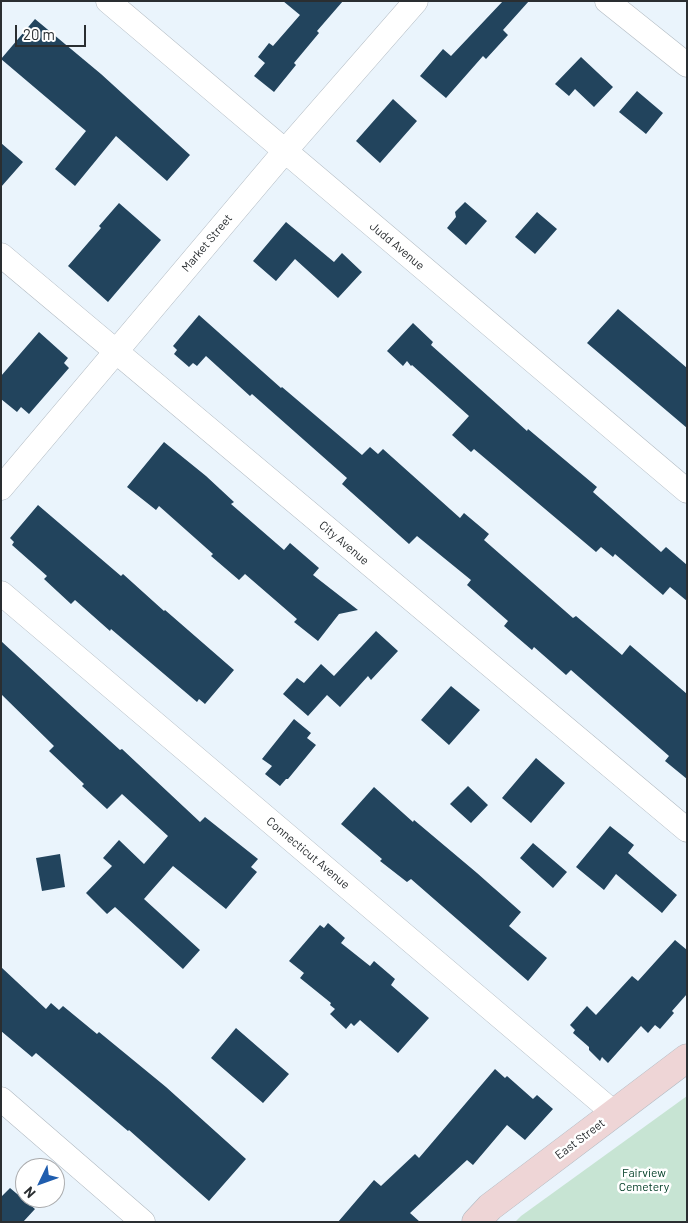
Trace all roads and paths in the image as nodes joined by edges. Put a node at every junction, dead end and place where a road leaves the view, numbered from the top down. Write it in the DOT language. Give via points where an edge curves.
graph roads {
  1 [pos="108,1"];
  2 [pos="416,1"];
  3 [pos="607,1"];
  4 [pos="687,65"];
  5 [pos="284,151"];
  6 [pos="1,255"];
  7 [pos="116,352"];
  8 [pos="1,488"];
  9 [pos="687,491"];
  10 [pos="1,593"];
  11 [pos="687,830"];
  12 [pos="687,1058"];
  13 [pos="1,1099"];
  14 [pos="614,1113"];
  15 [pos="143,1222"];
  16 [pos="476,1222"];
  1 -- 5 [label="street, Judd Avenue"];
  2 -- 5 [label="street, Market Street"];
  3 -- 4 [label="street"];
  5 -- 7 [label="street, Market Street"];
  5 -- 9 [label="street, Judd Avenue"];
  6 -- 7 [label="street, City Avenue"];
  7 -- 8 [label="street, Market Street"];
  7 -- 11 [label="street, City Avenue"];
  10 -- 14 [label="street, Connecticut Avenue"];
  12 -- 14 [label="street, East Street"];
  13 -- 15 [label="street"];
  14 -- 16 [label="street, East Street" via="490,1207"];
}
